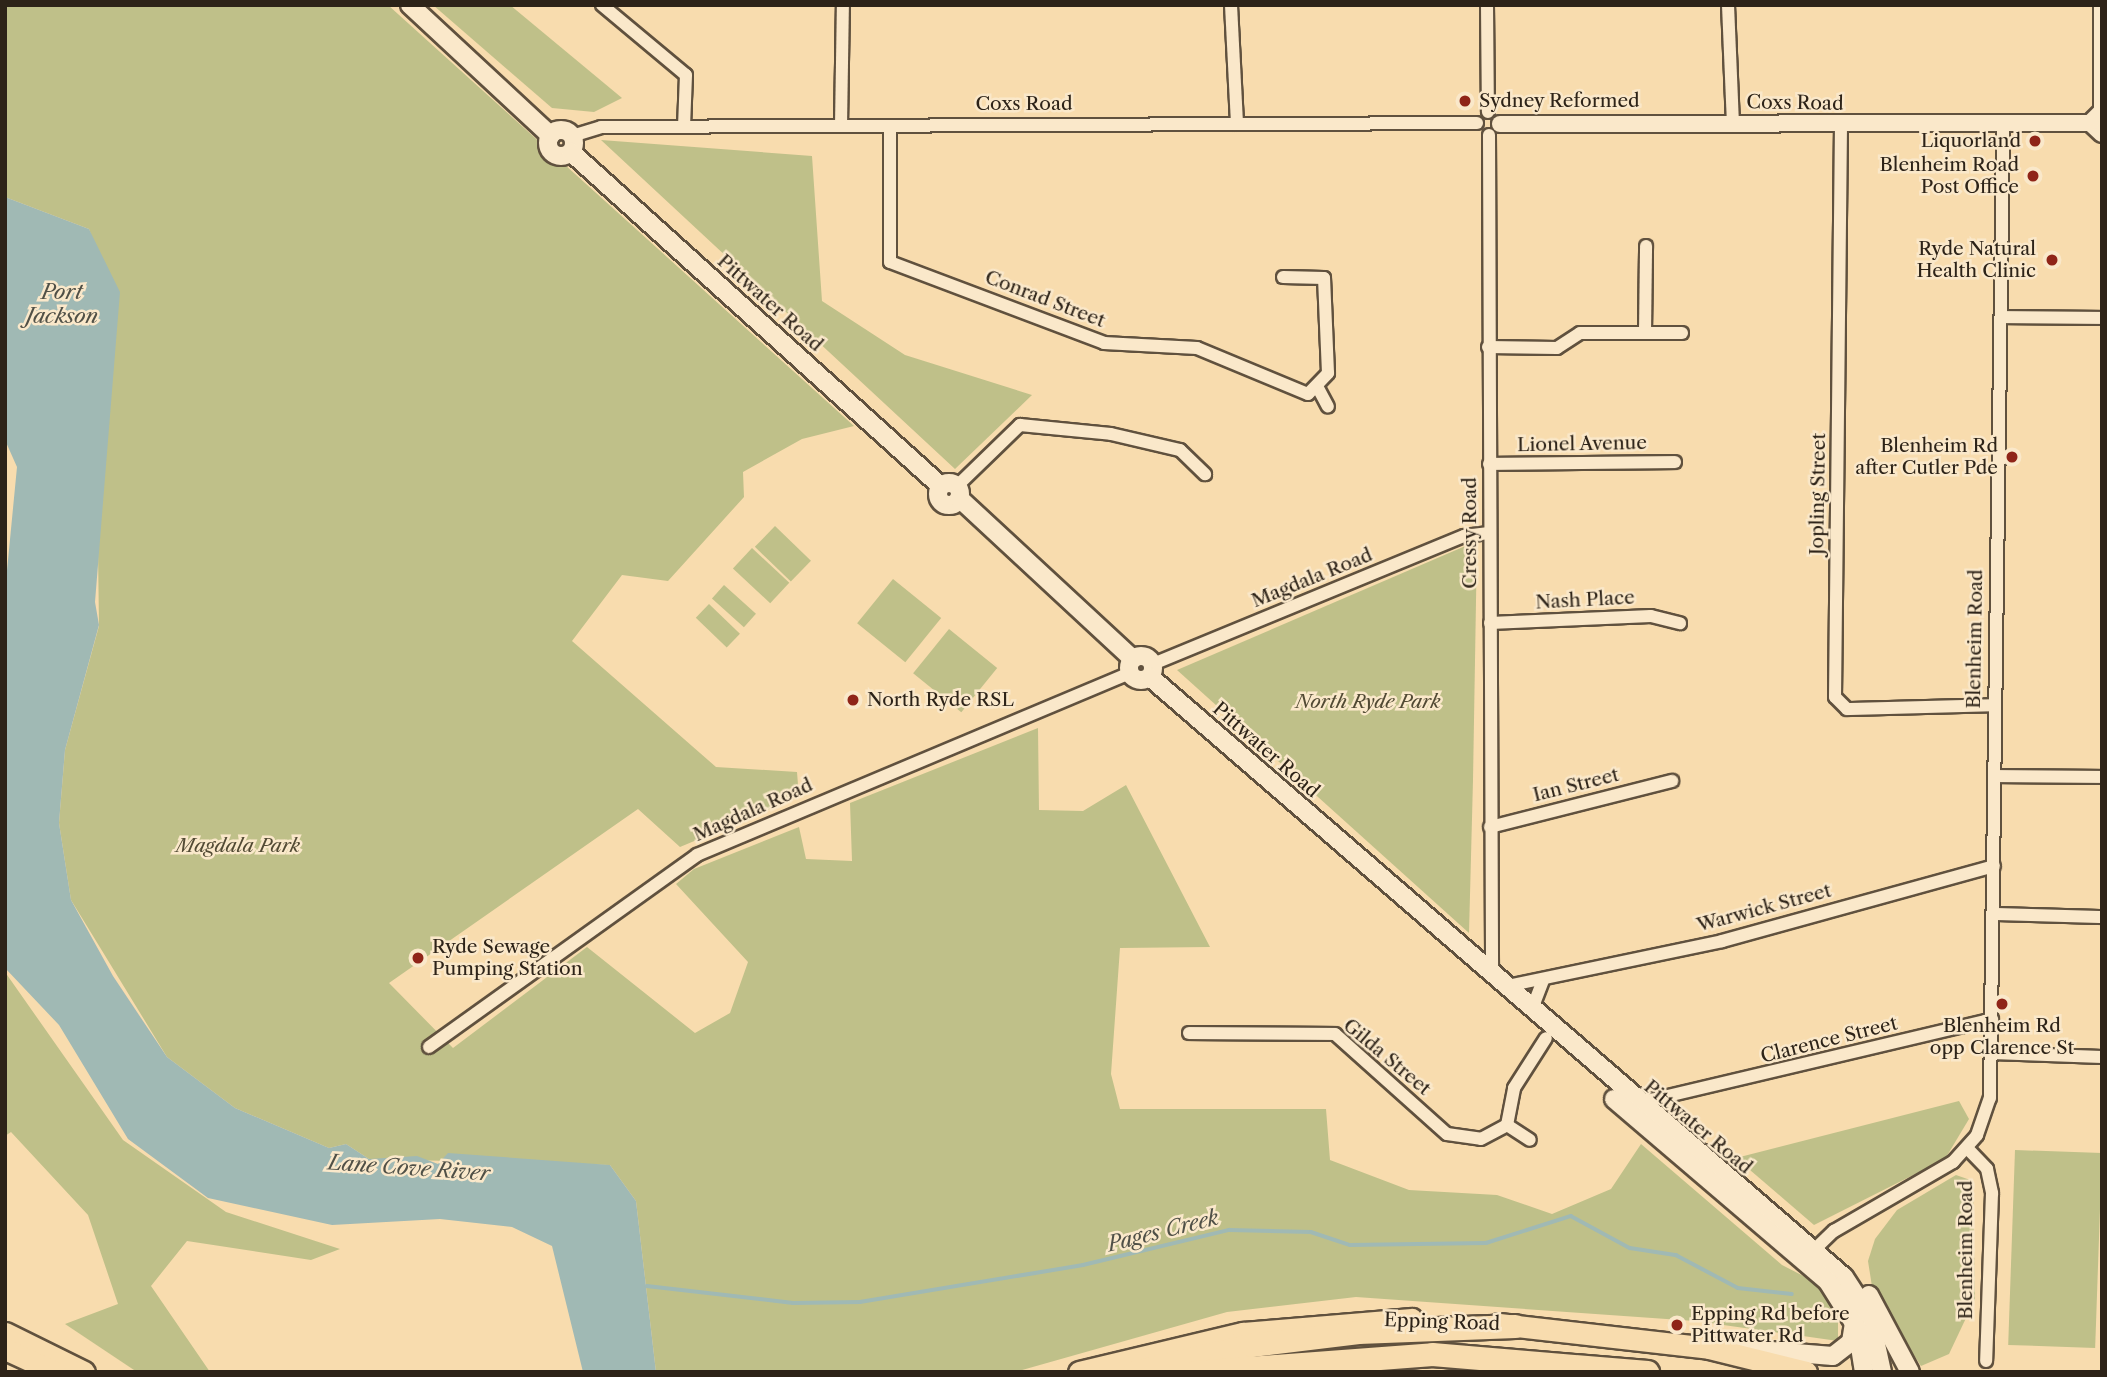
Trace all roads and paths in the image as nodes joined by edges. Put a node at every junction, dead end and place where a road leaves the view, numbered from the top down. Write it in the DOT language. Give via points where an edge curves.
graph roads {
  1 [pos="410,5"];
  2 [pos="602,5"];
  3 [pos="843,5"];
  4 [pos="1231,5"];
  5 [pos="1487,5"];
  6 [pos="1728,5"];
  7 [pos="2100,5"];
  8 [pos="1488,112"];
  9 [pos="2098,120"];
  10 [pos="1477,122"];
  11 [pos="1733,123"];
  12 [pos="1237,124"];
  13 [pos="1841,125"];
  14 [pos="2003,125"];
  15 [pos="684,126"];
  16 [pos="841,126"];
  17 [pos="890,126"];
  18 [pos="1495,130"];
  19 [pos="571,144"];
  20 [pos="1646,246"];
  21 [pos="1283,277"];
  22 [pos="2001,317"];
  23 [pos="2102,318"];
  24 [pos="1646,333"];
  25 [pos="1682,334"];
  26 [pos="1488,347"];
  27 [pos="1318,388"];
  28 [pos="1328,407"];
  29 [pos="1675,462"];
  30 [pos="1489,464"];
  31 [pos="1205,474"];
  32 [pos="952,490"];
  33 [pos="1488,533"];
  34 [pos="1490,623"];
  35 [pos="1680,623"];
  36 [pos="1131,666"];
  37 [pos="1151,670"];
  38 [pos="1995,705"];
  39 [pos="1996,776"];
  40 [pos="2102,777"];
  41 [pos="1672,781"];
  42 [pos="1490,827"];
  43 [pos="1994,866"];
  44 [pos="1994,915"];
  45 [pos="2102,917"];
  46 [pos="1490,932"];
  47 [pos="1449,937"];
  48 [pos="1468,950"];
  49 [pos="1492,973"];
  50 [pos="1543,981"];
  51 [pos="1507,986"];
  52 [pos="1535,1012"];
  53 [pos="1992,1019"];
  54 [pos="1189,1033"];
  55 [pos="1546,1038"];
  56 [pos="429,1047"];
  57 [pos="1577,1051"];
  58 [pos="1992,1053"];
  59 [pos="2102,1057"];
  60 [pos="1676,1098"];
  61 [pos="1636,1103"];
  62 [pos="1507,1125"];
  63 [pos="1664,1126"];
  64 [pos="1530,1140"];
  65 [pos="1967,1148"];
  66 [pos="1810,1255"];
  67 [pos="1843,1277"];
  68 [pos="1853,1319"];
  69 [pos="1515,1326"];
  70 [pos="5,1333"];
  71 [pos="1709,1348"];
  72 [pos="5,1349"];
  73 [pos="1986,1361"];
  74 [pos="55,1372"];
  75 [pos="84,1372"];
  76 [pos="1079,1372"];
  77 [pos="1135,1372"];
  78 [pos="1195,1372"];
  79 [pos="1330,1372"];
  80 [pos="1498,1372"];
  81 [pos="1647,1372"];
  82 [pos="1806,1372"];
  83 [pos="1864,1372"];
  84 [pos="1882,1372"];
  85 [pos="1910,1372"];
  1 -- 19 [label="main road, Pittwater Road" via="551,136 554,154"];
  2 -- 15 [label="street" via="686,75"];
  3 -- 16 [label="street"];
  4 -- 12 [label="street"];
  5 -- 8 [label="street"];
  6 -- 11 [label="street"];
  7 -- 9 [label="street"];
  8 -- 10 [label="street"];
  8 -- 18 [label="street"];
  9 -- 14 [label="street, Coxs Road"];
  10 -- 12 [label="street, Coxs Road"];
  10 -- 18 [label="street"];
  11 -- 13 [label="street, Coxs Road"];
  11 -- 18 [label="street, Coxs Road"];
  12 -- 17 [label="street, Coxs Road"];
  13 -- 14 [label="street, Coxs Road"];
  13 -- 38 [label="street, Jopling Street" via="1835,697 1847,709"];
  14 -- 22 [label="street, Blenheim Road"];
  15 -- 16 [label="street, Coxs Road"];
  15 -- 19 [label="street, Coxs Road" via="601,127"];
  16 -- 17 [label="street, Coxs Road"];
  17 -- 27 [label="street, Conrad Street" via="890,262 1104,343 1197,348 1282,387 1308,394"];
  18 -- 26 [label="street, Cressy Road"];
  19 -- 32 [label="main road, Pittwater Road"];
  20 -- 24 [label="street"];
  21 -- 27 [label="street" via="1324,278 1328,373"];
  22 -- 23 [label="street"];
  22 -- 38 [label="street, Blenheim Road"];
  24 -- 25 [label="street"];
  24 -- 26 [label="street" via="1580,333 1557,348"];
  26 -- 30 [label="street, Cressy Road"];
  27 -- 28 [label="street"];
  29 -- 30 [label="street, Lionel Avenue"];
  30 -- 33 [label="street, Cressy Road"];
  31 -- 32 [label="street" via="1180,450 1111,433 1020,425"];
  32 -- 36 [label="main road, Pittwater Road"];
  33 -- 34 [label="street, Cressy Road"];
  33 -- 37 [label="street, Magdala Road" via="1464,536"];
  34 -- 35 [label="street, Nash Place" via="1651,616"];
  34 -- 42 [label="street, Cressy Road"];
  36 -- 37 [label="main road" via="1144,656"];
  36 -- 56 [label="street, Magdala Road" via="698,855"];
  37 -- 47 [label="main road, Pittwater Road"];
  38 -- 39 [label="street, Blenheim Road"];
  39 -- 40 [label="street"];
  39 -- 43 [label="street, Blenheim Road"];
  41 -- 42 [label="street, Ian Street"];
  42 -- 46 [label="street, Cressy Road"];
  43 -- 44 [label="street, Blenheim Road"];
  43 -- 50 [label="street, Warwick Street" via="1722,941"];
  44 -- 45 [label="street"];
  44 -- 53 [label="street, Blenheim Road"];
  46 -- 48 [label="street" via="1486,946"];
  46 -- 49 [label="street, Cressy Road"];
  47 -- 48 [label="main road, Pittwater Road"];
  47 -- 55 [label="main road, Pittwater Road"];
  48 -- 49 [label="main road, Pittwater Road"];
  49 -- 51 [label="main road, Pittwater Road"];
  50 -- 51 [label="street, Warwick Street"];
  50 -- 52 [label="street"];
  51 -- 52 [label="main road, Pittwater Road"];
  52 -- 55 [label="street"];
  52 -- 57 [label="main road, Pittwater Road"];
  53 -- 58 [label="street, Blenheim Road"];
  53 -- 60 [label="street, Clarence Street"];
  54 -- 62 [label="street, Gilda Street" via="1320,1029 1335,1034 1447,1134 1481,1139"];
  55 -- 57 [label="street"];
  55 -- 62 [label="street" via="1514,1088"];
  55 -- 66 [label="main road, Pittwater Road" via="1693,1171"];
  57 -- 61 [label="main road, Pittwater Road"];
  58 -- 59 [label="street"];
  58 -- 65 [label="street, Blenheim Road" via="1989,1103"];
  60 -- 61 [label="street, Clarence Street"];
  60 -- 63 [label="street"];
  61 -- 63 [label="main road, Pittwater Road"];
  62 -- 64 [label="street"];
  63 -- 66 [label="main road, Pittwater Road"];
  65 -- 66 [label="street, Blenheim Road"];
  65 -- 73 [label="street, Blenheim Road" via="1987,1169 1992,1193"];
  66 -- 67 [label="main road, Pittwater Road"];
  66 -- 68 [label="main road, Pittwater Road"];
  67 -- 84 [label="main road, Pittwater Road" via="1870,1317"];
  67 -- 85 [label="main road" via="1879,1308"];
  68 -- 71 [label="main road" via="1851,1342 1833,1356"];
  68 -- 83 [label="main road, Pittwater Road"];
  69 -- 71 [label="main road, Epping Road"];
  69 -- 76 [label="main road, Epping Road" via="1435,1318 1314,1324 1199,1340"];
  69 -- 77 [label="highway" via="1291,1340"];
  70 -- 75 [label="main road"];
  71 -- 82 [label="main road, Epping Road"];
  72 -- 74 [label="main road"];
  78 -- 81 [label="highway" via="1432,1354"];
  79 -- 80 [label="highway"];
}
